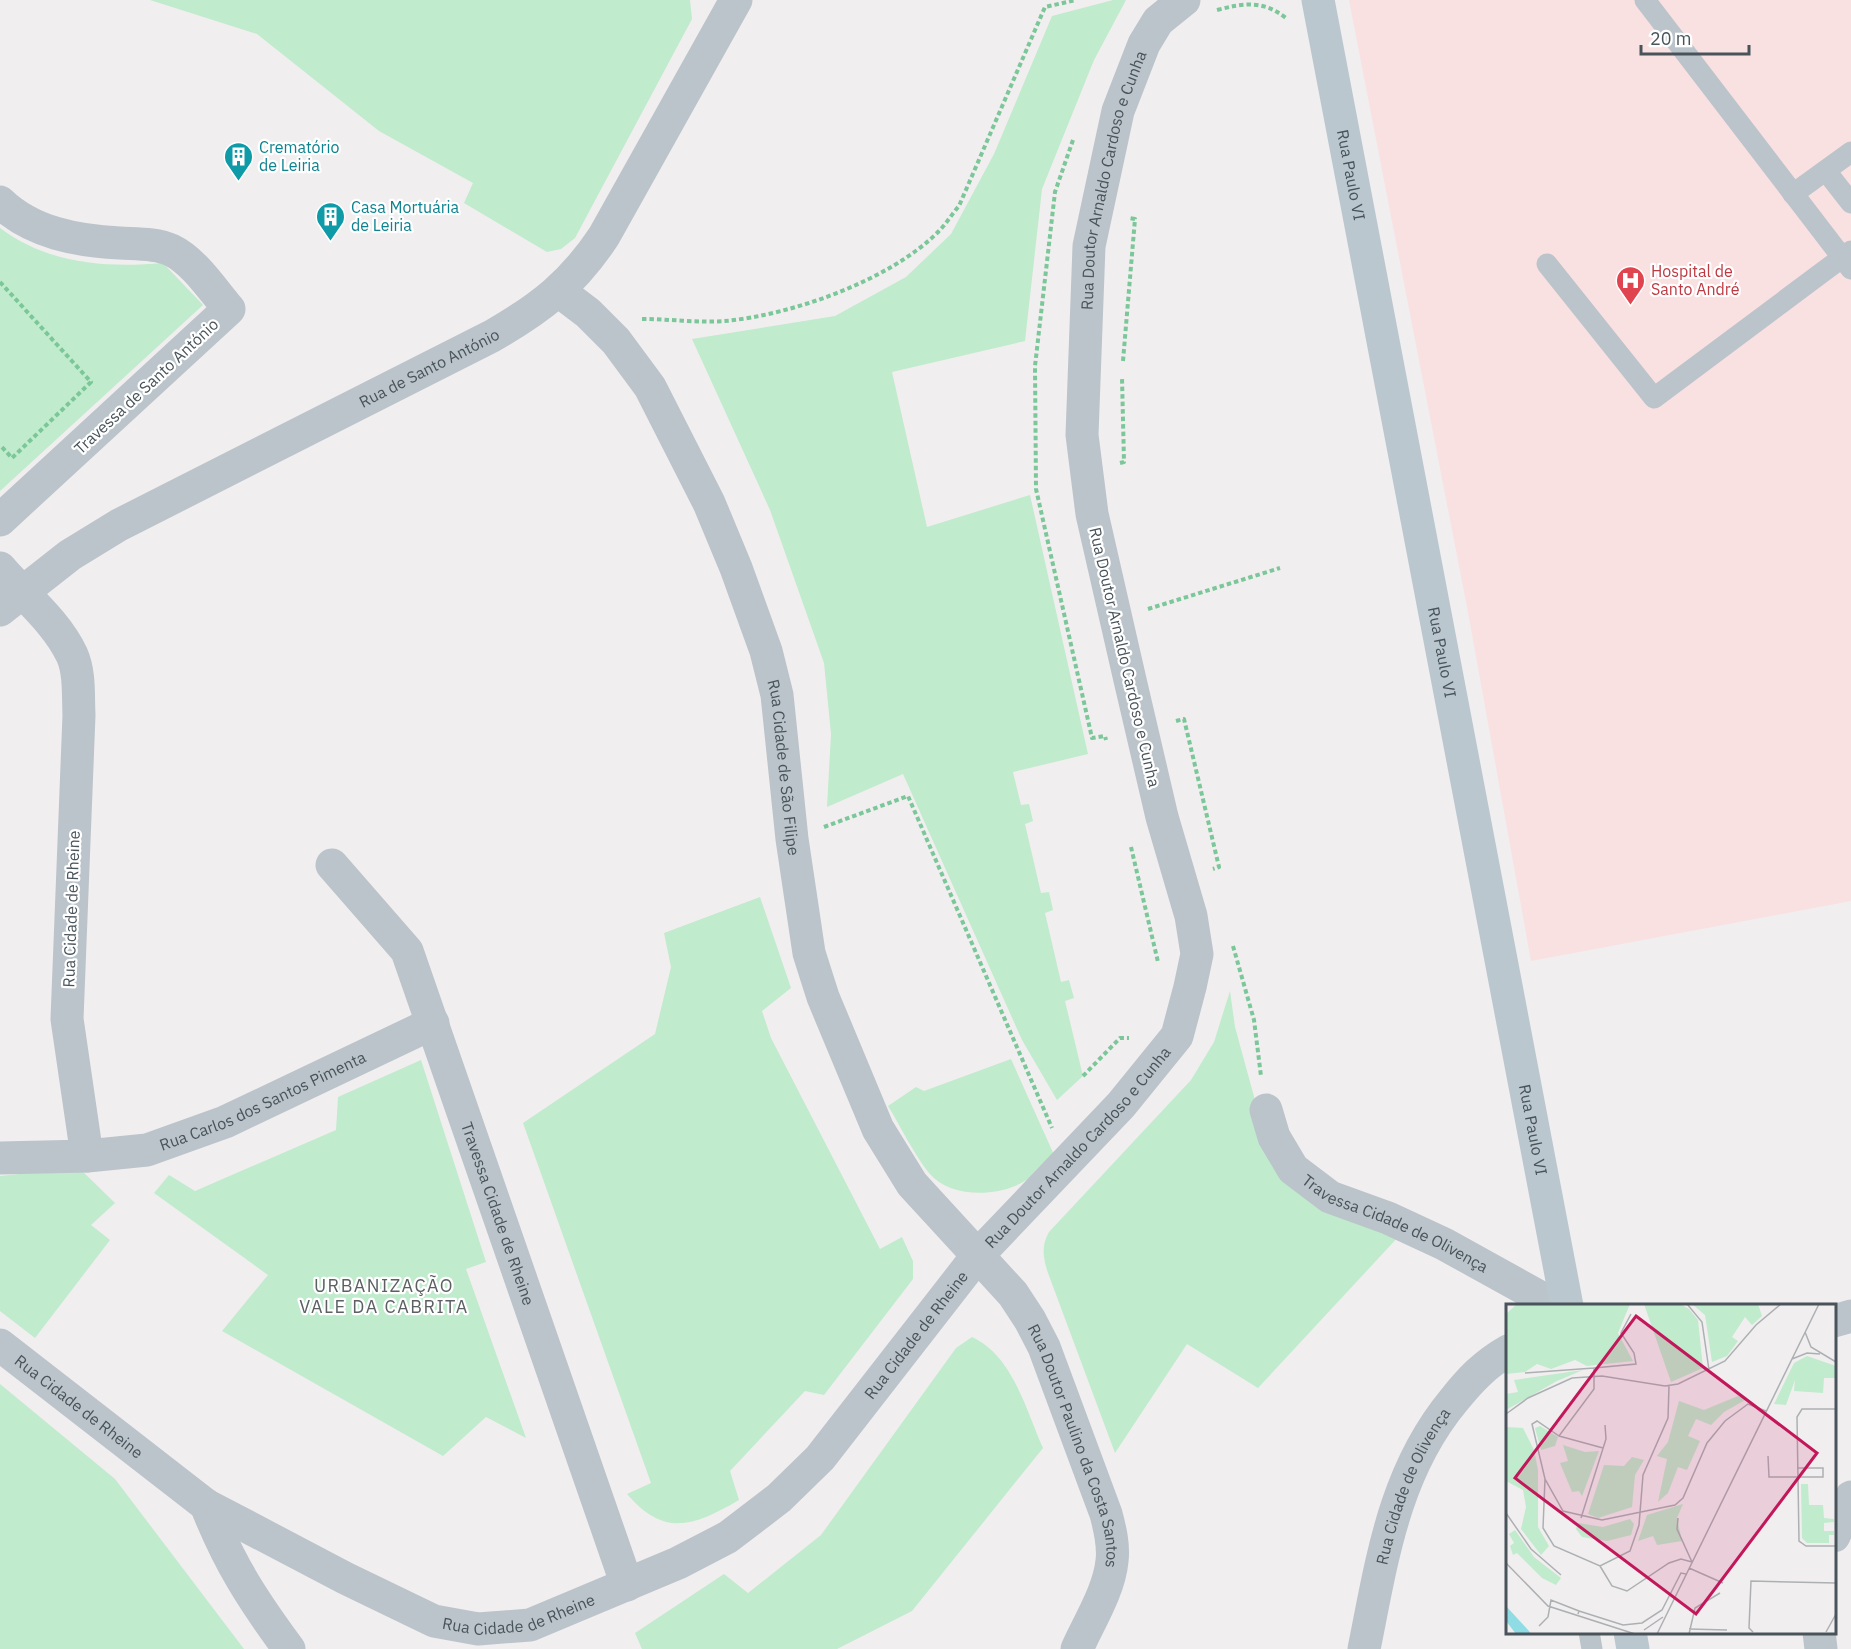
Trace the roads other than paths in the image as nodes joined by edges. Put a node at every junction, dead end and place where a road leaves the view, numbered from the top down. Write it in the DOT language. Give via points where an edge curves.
graph roads {
  1 [pos="736,0"];
  2 [pos="1318,0"];
  3 [pos="1645,0"];
  4 [pos="1197,6"];
  5 [pos="1851,152"];
  6 [pos="1826,171"];
  7 [pos="1793,195"];
  8 [pos="0,202"];
  9 [pos="1851,203"];
  10 [pos="1848,260"];
  11 [pos="1548,264"];
  12 [pos="559,291"];
  13 [pos="0,520"];
  14 [pos="7,590"];
  15 [pos="332,864"];
  16 [pos="433,1023"];
  17 [pos="1266,1110"];
  18 [pos="87,1156"];
  19 [pos="0,1158"];
  20 [pos="978,1256"];
  21 [pos="1550,1304"];
  22 [pos="1567,1304"];
  23 [pos="1851,1316"];
  24 [pos="1836,1320"];
  25 [pos="0,1345"];
  26 [pos="1506,1352"];
  27 [pos="1851,1497"];
  28 [pos="206,1505"];
  29 [pos="1836,1531"];
  30 [pos="627,1585"];
  31 [pos="1589,1634"];
  32 [pos="1630,1634"];
  33 [pos="1819,1634"];
  34 [pos="289,1649"];
  35 [pos="1077,1649"];
  36 [pos="1364,1649"];
  37 [pos="1592,1649"];
  38 [pos="1633,1649"];
  39 [pos="1821,1649"];
  1 -- 12 [label="street, Rua de Santo António" via="604,236 587,262"];
  2 -- 22 [label="main road, Rua Paulo VI"];
  3 -- 7 [label="lane"];
  4 -- 20 [label="street, Rua Doutor Arnaldo Cardoso e Cunha" via="1158,21 1139,56 1118,111 1089,246 1082,435 1092,514 1197,954 1177,1036 1121,1105"];
  5 -- 6 [label="lane"];
  6 -- 7 [label="lane"];
  6 -- 9 [label="lane"];
  7 -- 10 [label="lane"];
  8 -- 13 [label="street, Travessa de Santo António" via="25,221 54,233 91,242 169,249 184,258 230,309"];
  10 -- 11 [label="lane" via="1654,398"];
  12 -- 14 [label="street, Rua de Santo António" via="532,313 492,336 119,525"];
  12 -- 20 [label="street, Rua Cidade de São Filipe" via="616,341 650,387 736,568 766,651 777,695 809,953 827,1008 878,1130 912,1184"];
  14 -- 18 [label="street, Rua Cidade de Rheine" via="56,629 72,656 78,680 67,1019"];
  15 -- 16 [label="street, Travessa Cidade de Rheine" via="407,951"];
  16 -- 18 [label="street, Rua Carlos dos Santos Pimenta" via="225,1122 147,1150"];
  16 -- 30 [label="street, Travessa Cidade de Rheine"];
  17 -- 21 [label="street, Travessa Cidade de Olivença" via="1274,1137 1293,1169 1330,1197 1444,1244"];
  18 -- 19 [label="street"];
  20 -- 30 [label="street, Rua Cidade de Rheine" via="820,1458 778,1498 728,1537"];
  20 -- 35 [label="street, Rua Doutor Paulino da Costa Santos" via="1013,1294 1044,1347 1106,1514 1112,1562"];
  23 -- 24 [label="street"];
  25 -- 28 [label="street, Rua Cidade de Rheine"];
  26 -- 36 [label="street, Rua Cidade de Olivença" via="1488,1362 1444,1412 1407,1475 1388,1534"];
  27 -- 29 [label="street"];
  28 -- 30 [label="street, Rua Cidade de Rheine" via="424,1616 456,1625 478,1629 530,1625"];
  28 -- 34 [label="street" via="224,1553 240,1581"];
  31 -- 37 [label="lane"];
  32 -- 38 [label="main road"];
  33 -- 39 [label="street"];
}
